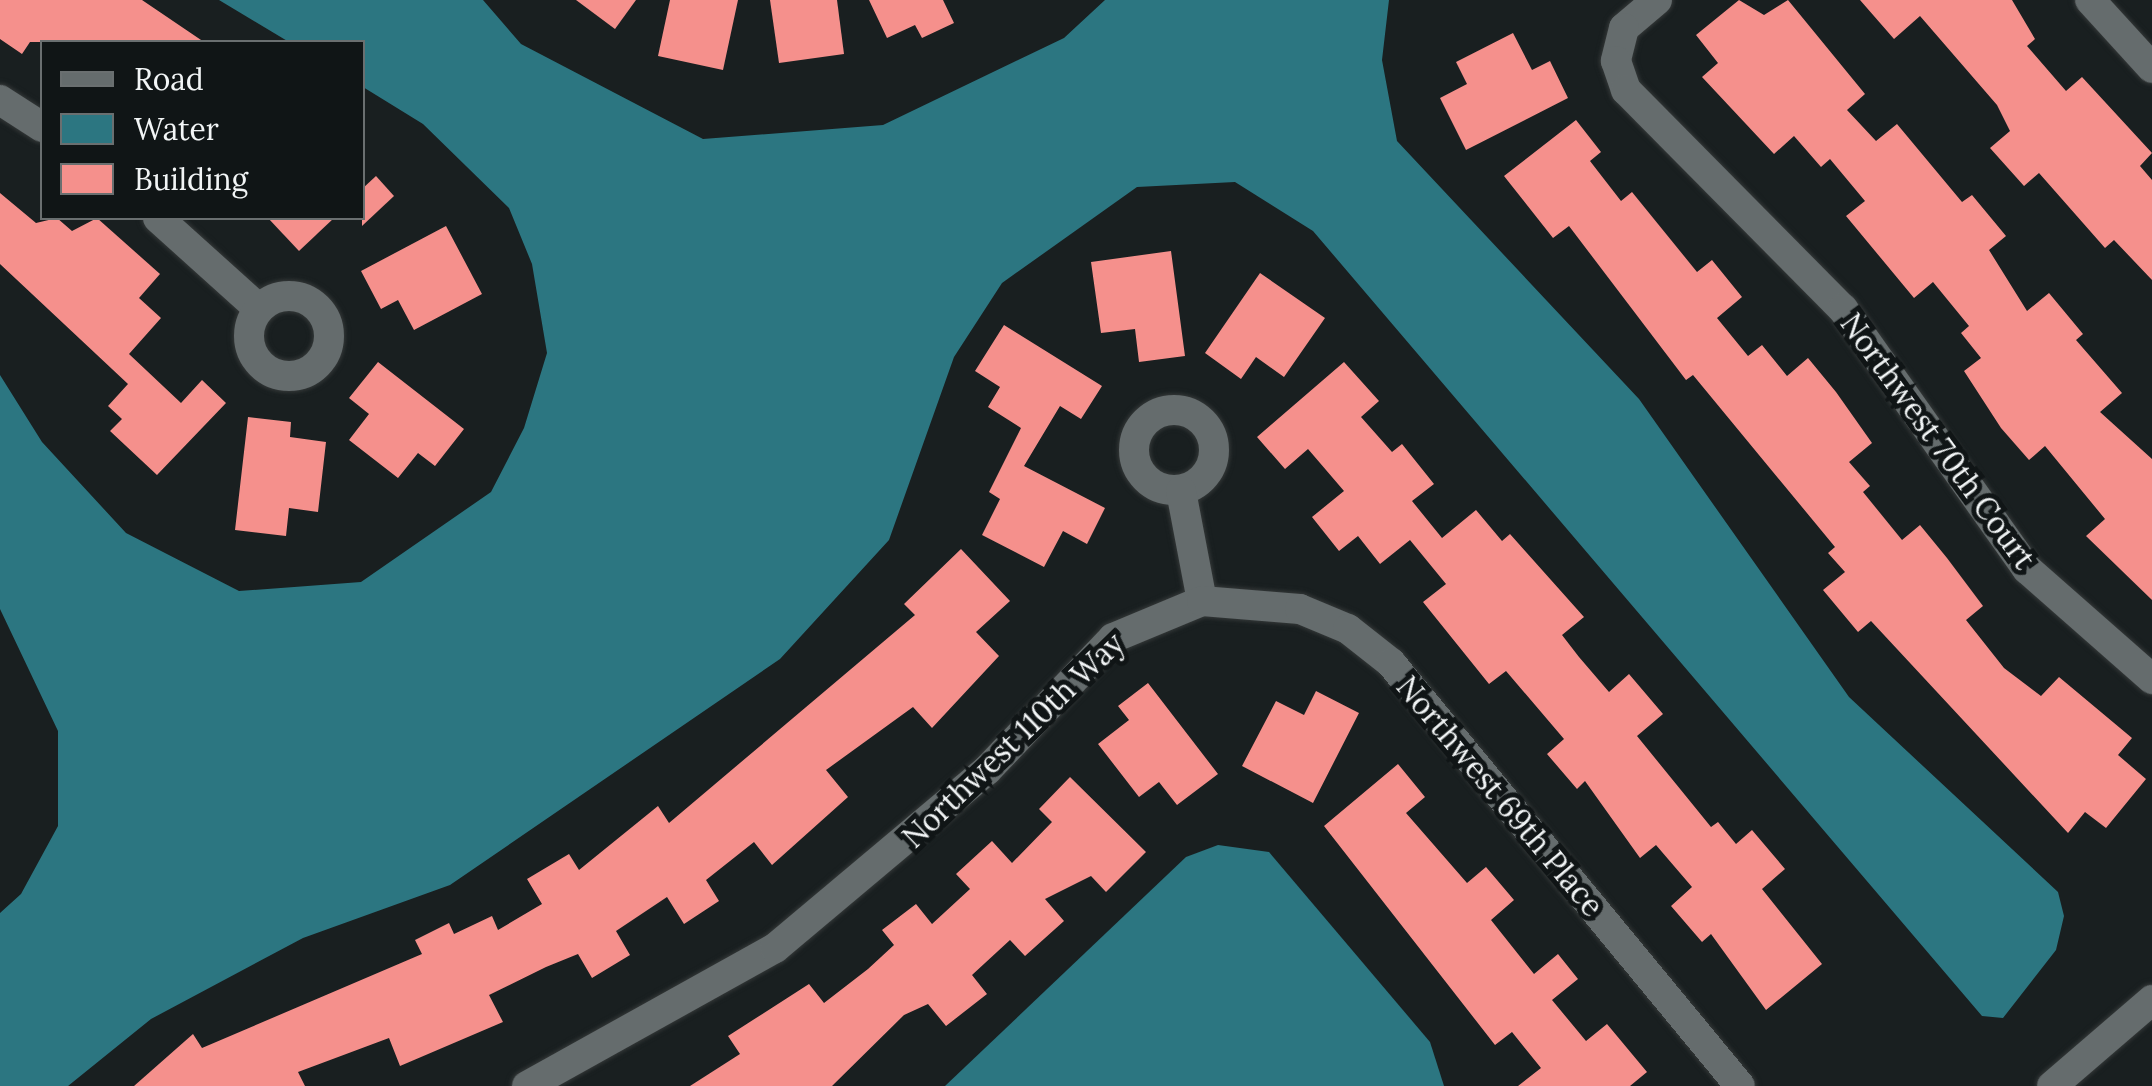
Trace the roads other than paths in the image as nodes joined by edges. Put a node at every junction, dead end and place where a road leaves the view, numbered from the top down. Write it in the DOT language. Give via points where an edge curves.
graph roads {
  1 [pos="1657,0"];
  2 [pos="2090,0"];
  3 [pos="2152,68"];
  4 [pos="0,100"];
  5 [pos="40,127"];
  6 [pos="160,220"];
  7 [pos="259,309"];
  8 [pos="1181,490"];
  9 [pos="1202,600"];
  10 [pos="2152,679"];
  11 [pos="2152,1000"];
  12 [pos="527,1086"];
  13 [pos="1740,1086"];
  14 [pos="2052,1086"];
  1 -- 10 [label="street, Northwest 70th Court" via="1624,28 1616,61 1626,90 1844,310 2028,569"];
  2 -- 3 [label="street"];
  4 -- 5 [label="street"];
  6 -- 7 [label="street"];
  8 -- 9 [label="street"];
  9 -- 12 [label="street, Northwest 110th Way" via="1113,638 987,770 775,948"];
  9 -- 13 [label="street, Northwest 69th Place" via="1300,609 1348,629 1391,664"];
  11 -- 14 [label="street"];
}
